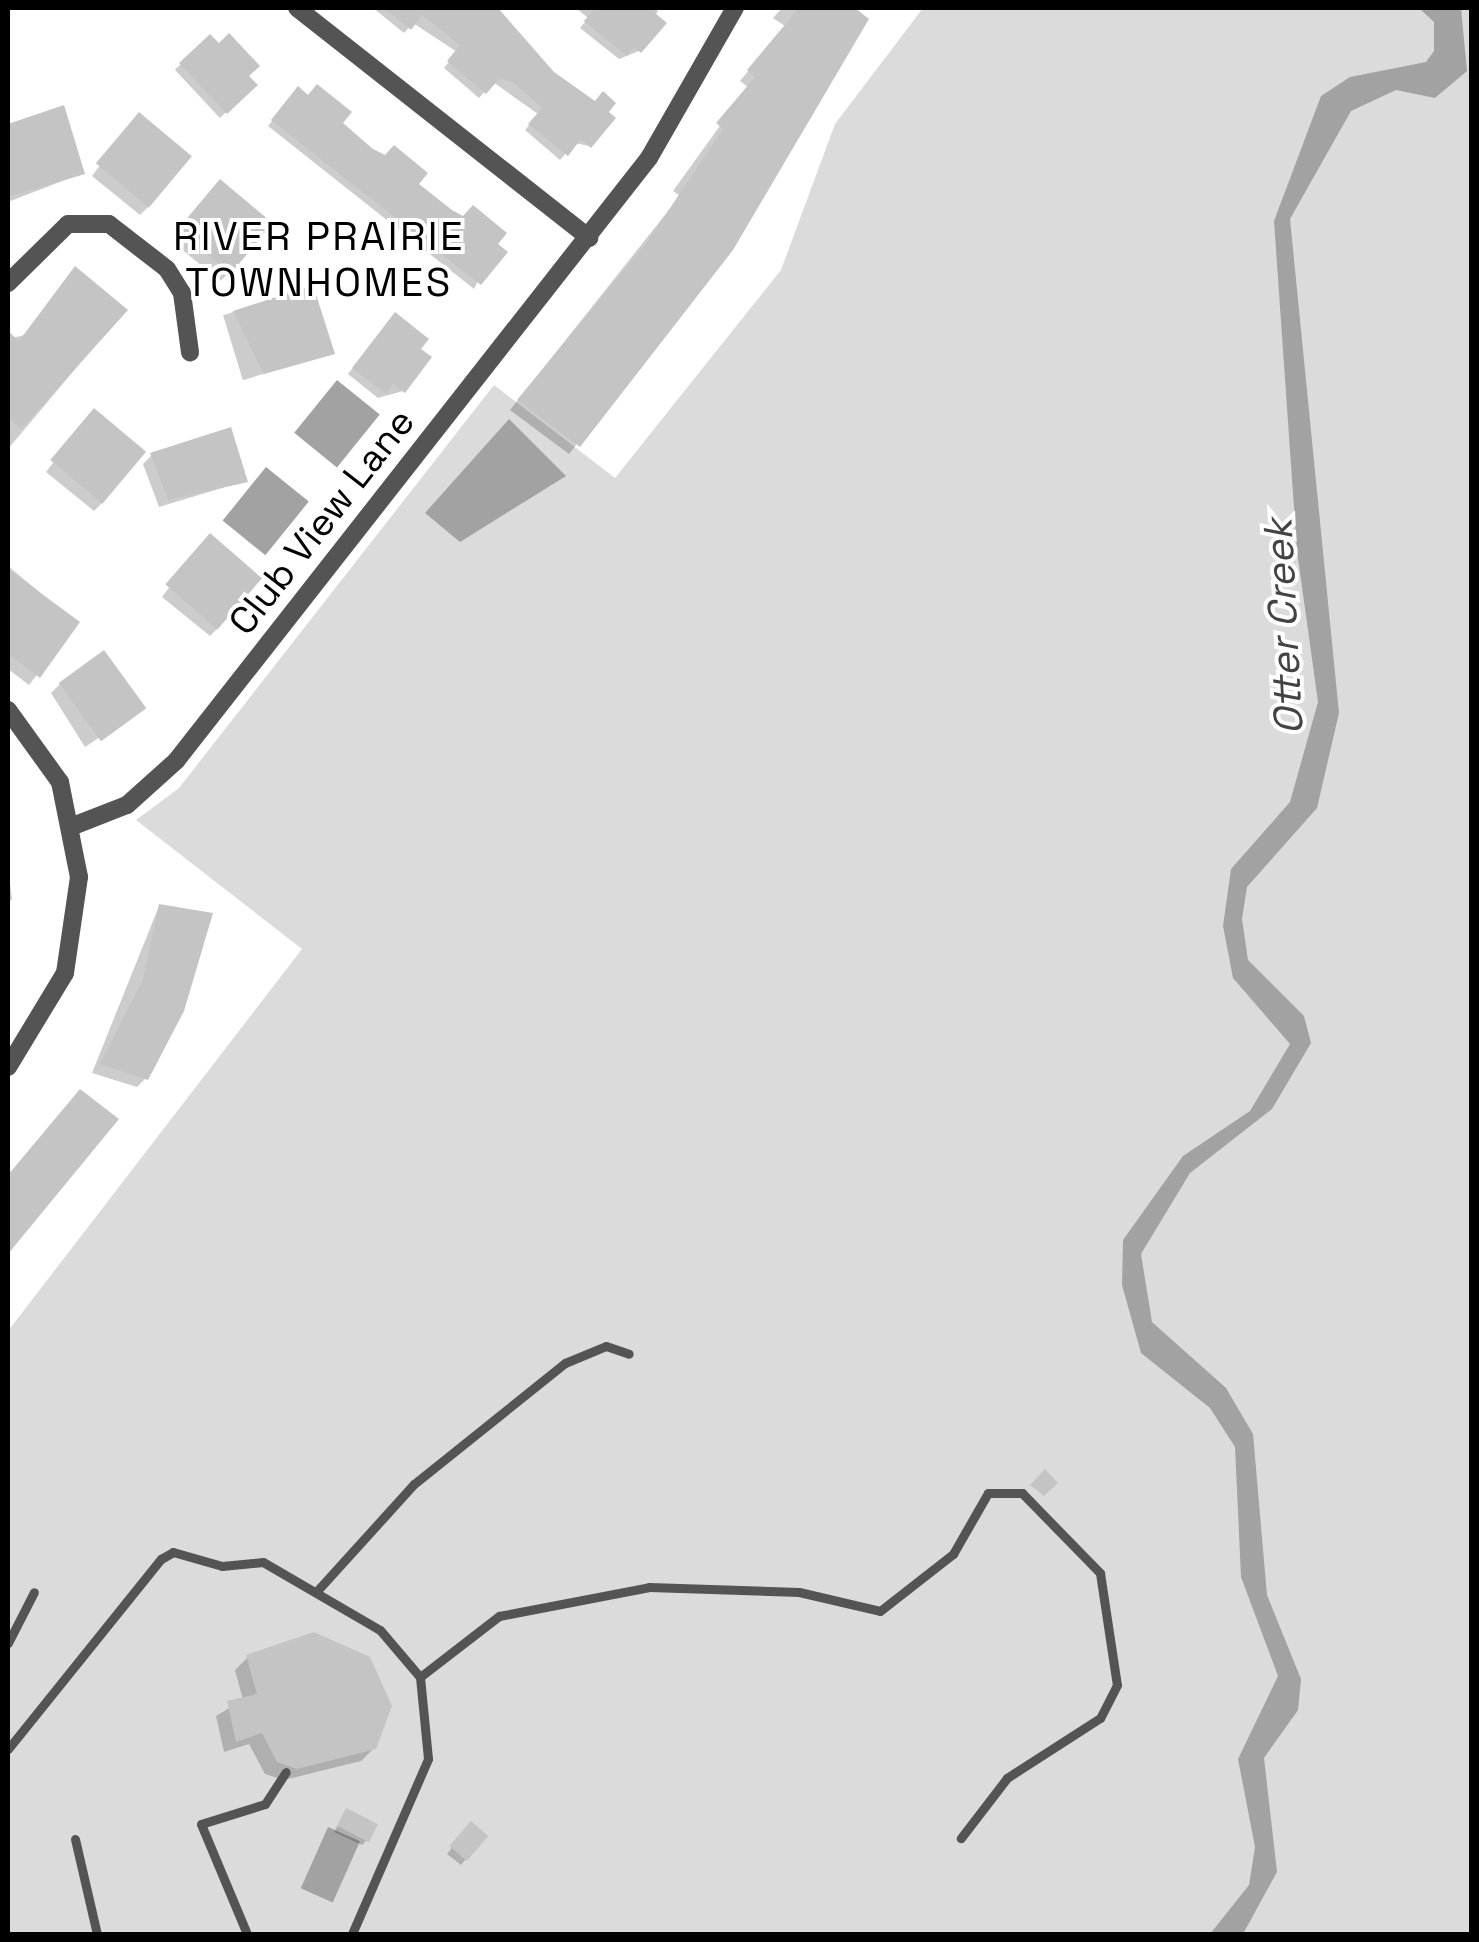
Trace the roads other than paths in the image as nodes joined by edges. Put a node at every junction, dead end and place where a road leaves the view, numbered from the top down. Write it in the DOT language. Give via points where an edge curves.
graph roads {
  1 [pos="297,8"];
  2 [pos="735,8"];
  3 [pos="588,238"];
  4 [pos="8,283"];
  5 [pos="190,352"];
  6 [pos="8,710"];
  7 [pos="73,826"];
  8 [pos="8,1067"];
  9 [pos="629,1354"];
  10 [pos="34,1592"];
  11 [pos="316,1592"];
  12 [pos="8,1642"];
  13 [pos="420,1677"];
  14 [pos="8,1748"];
  15 [pos="286,1772"];
  16 [pos="961,1838"];
  17 [pos="75,1839"];
  18 [pos="97,1934"];
  19 [pos="247,1934"];
  20 [pos="352,1934"];
  1 -- 3 [label="street"];
  2 -- 3 [label="street, Club View Lane" via="679,114"];
  3 -- 7 [label="street, Club View Lane" via="176,761 127,804"];
  4 -- 5 [label="street" via="68,224 109,224 174,281"];
  6 -- 7 [label="street" via="60,782"];
  7 -- 8 [label="street" via="73,947 50,1004"];
  9 -- 11 [label="lane" via="606,1346 564,1362 414,1484"];
  10 -- 12 [label="lane"];
  11 -- 13 [label="lane" via="396,1643"];
  11 -- 14 [label="lane" via="263,1562 222,1566 173,1552"];
  13 -- 16 [label="lane" via="499,1616 650,1587 800,1592 880,1611 953,1554 988,1493 1022,1493 1100,1574 1117,1685 1100,1718 1006,1778"];
  13 -- 20 [label="lane" via="428,1760"];
  15 -- 19 [label="lane" via="265,1804 201,1824"];
  17 -- 18 [label="lane"];
}
